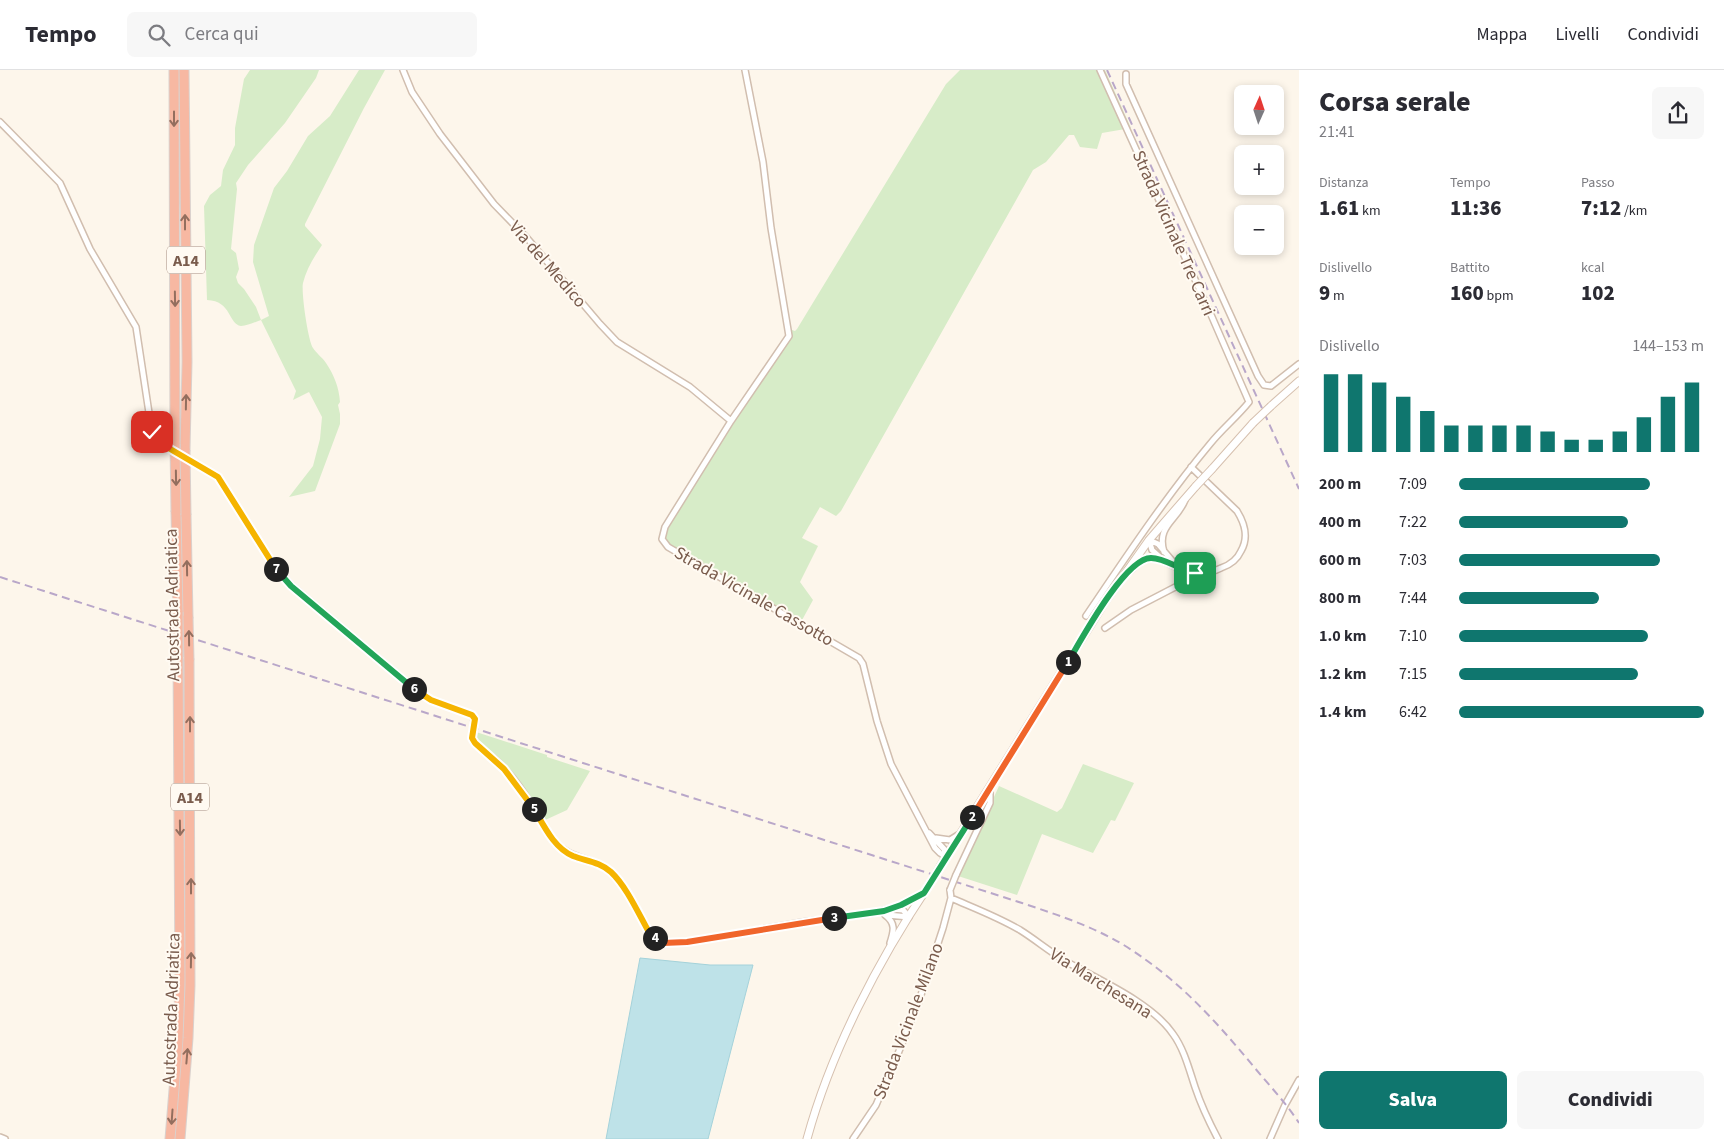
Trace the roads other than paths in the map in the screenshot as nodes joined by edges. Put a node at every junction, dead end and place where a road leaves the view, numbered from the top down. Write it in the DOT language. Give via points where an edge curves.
graph roads {
  1 [pos="174,70"];
  2 [pos="184,70"];
  3 [pos="403,70"];
  4 [pos="745,70"];
  5 [pos="1100,70"];
  6 [pos="1126,74"];
  7 [pos="0,122"];
  8 [pos="1299,364"];
  9 [pos="1299,381"];
  10 [pos="731,422"];
  11 [pos="1191,467"];
  12 [pos="1186,497"];
  13 [pos="1149,540"];
  14 [pos="1164,552"];
  15 [pos="1165,562"];
  16 [pos="1181,569"];
  17 [pos="1119,581"];
  18 [pos="1183,583"];
  19 [pos="1086,616"];
  20 [pos="1105,628"];
  21 [pos="990,788"];
  22 [pos="927,831"];
  23 [pos="961,834"];
  24 [pos="932,836"];
  25 [pos="946,857"];
  26 [pos="924,893"];
  27 [pos="951,898"];
  28 [pos="890,909"];
  29 [pos="874,913"];
  30 [pos="885,915"];
  31 [pos="909,917"];
  32 [pos="888,952"];
  33 [pos="1299,1080"];
  34 [pos="0,1137"];
  35 [pos="5,1139"];
  36 [pos="170,1139"];
  37 [pos="180,1139"];
  38 [pos="807,1139"];
  39 [pos="853,1139"];
  40 [pos="1218,1139"];
  41 [pos="1270,1139"];
  1 -- 36 [label="highway, Autostrada Adriatica / A14, one-way, bridge" via="181,931 178,1041"];
  37 -- 2 [label="highway, Autostrada Adriatica / A14, one-way, bridge" via="188,1038 191,935"];
  3 -- 10 [label="street, Via del Medico" via="412,92 440,134 494,204 600,324 617,342 679,379"];
  4 -- 10 [label="street, Strada Vicinale Cassotto" via="763,162 789,336"];
  5 -- 11 [label="street, Strada Vicinale Tre Carri" via="1248,397 1249,402"];
  6 -- 8 [label="street" via="1126,84 1258,376 1264,384 1271,386"];
  7 -- 29 [label="street" via="60,183 90,248 136,327 156,440 218,477 273,564 291,586 422,695 472,715 475,719 472,738 475,743 510,775 555,842 569,854 610,872 650,934 663,943 687,942"];
  9 -- 12 [label="main road, bridge" via="1253,423"];
  10 -- 22 [label="street, Strada Vicinale Cassotto" via="665,527 662,541 859,658 891,764"];
  11 -- 16 [label="street" via="1236,511 1244,524 1245,536 1236,560 1224,567 1199,574"];
  11 -- 19 [label="street"];
  12 -- 13 [label="main road"];
  12 -- 14 [label="street" via="1182,508 1163,532"];
  13 -- 14 [label="street"];
  13 -- 15 [label="street" via="1152,550"];
  13 -- 17 [label="main road"];
  14 -- 16 [label="street"];
  15 -- 16 [label="street"];
  15 -- 17 [label="street" via="1143,559"];
  17 -- 21 [label="main road"];
  18 -- 20 [label="street" via="1130,610"];
  21 -- 23 [label="main road"];
  21 -- 27 [label="street, bridge" via="990,803 956,875 950,890"];
  22 -- 24 [label="street"];
  22 -- 25 [label="street" via="937,851"];
  23 -- 24 [label="street" via="950,840"];
  23 -- 25 [label="main road"];
  24 -- 25 [label="street" via="944,849"];
  25 -- 26 [label="main road, bridge"];
  26 -- 28 [label="street"];
  26 -- 31 [label="main road"];
  27 -- 39 [label="street, Strada Vicinale Milano" via="934,958 895,1061 876,1105"];
  27 -- 40 [label="street, Via Marchesana" via="1021,931 1066,961 1108,983 1164,1024 1180,1046"];
  28 -- 29 [label="street"];
  28 -- 31 [label="street" via="903,910"];
  29 -- 30 [label="street"];
  30 -- 31 [label="street"];
  30 -- 32 [label="street" via="894,931"];
  31 -- 32 [label="main road"];
  32 -- 38 [label="main road" via="822,1091"];
  33 -- 41 [label="street"];
  34 -- 35 [label="street"];
}
